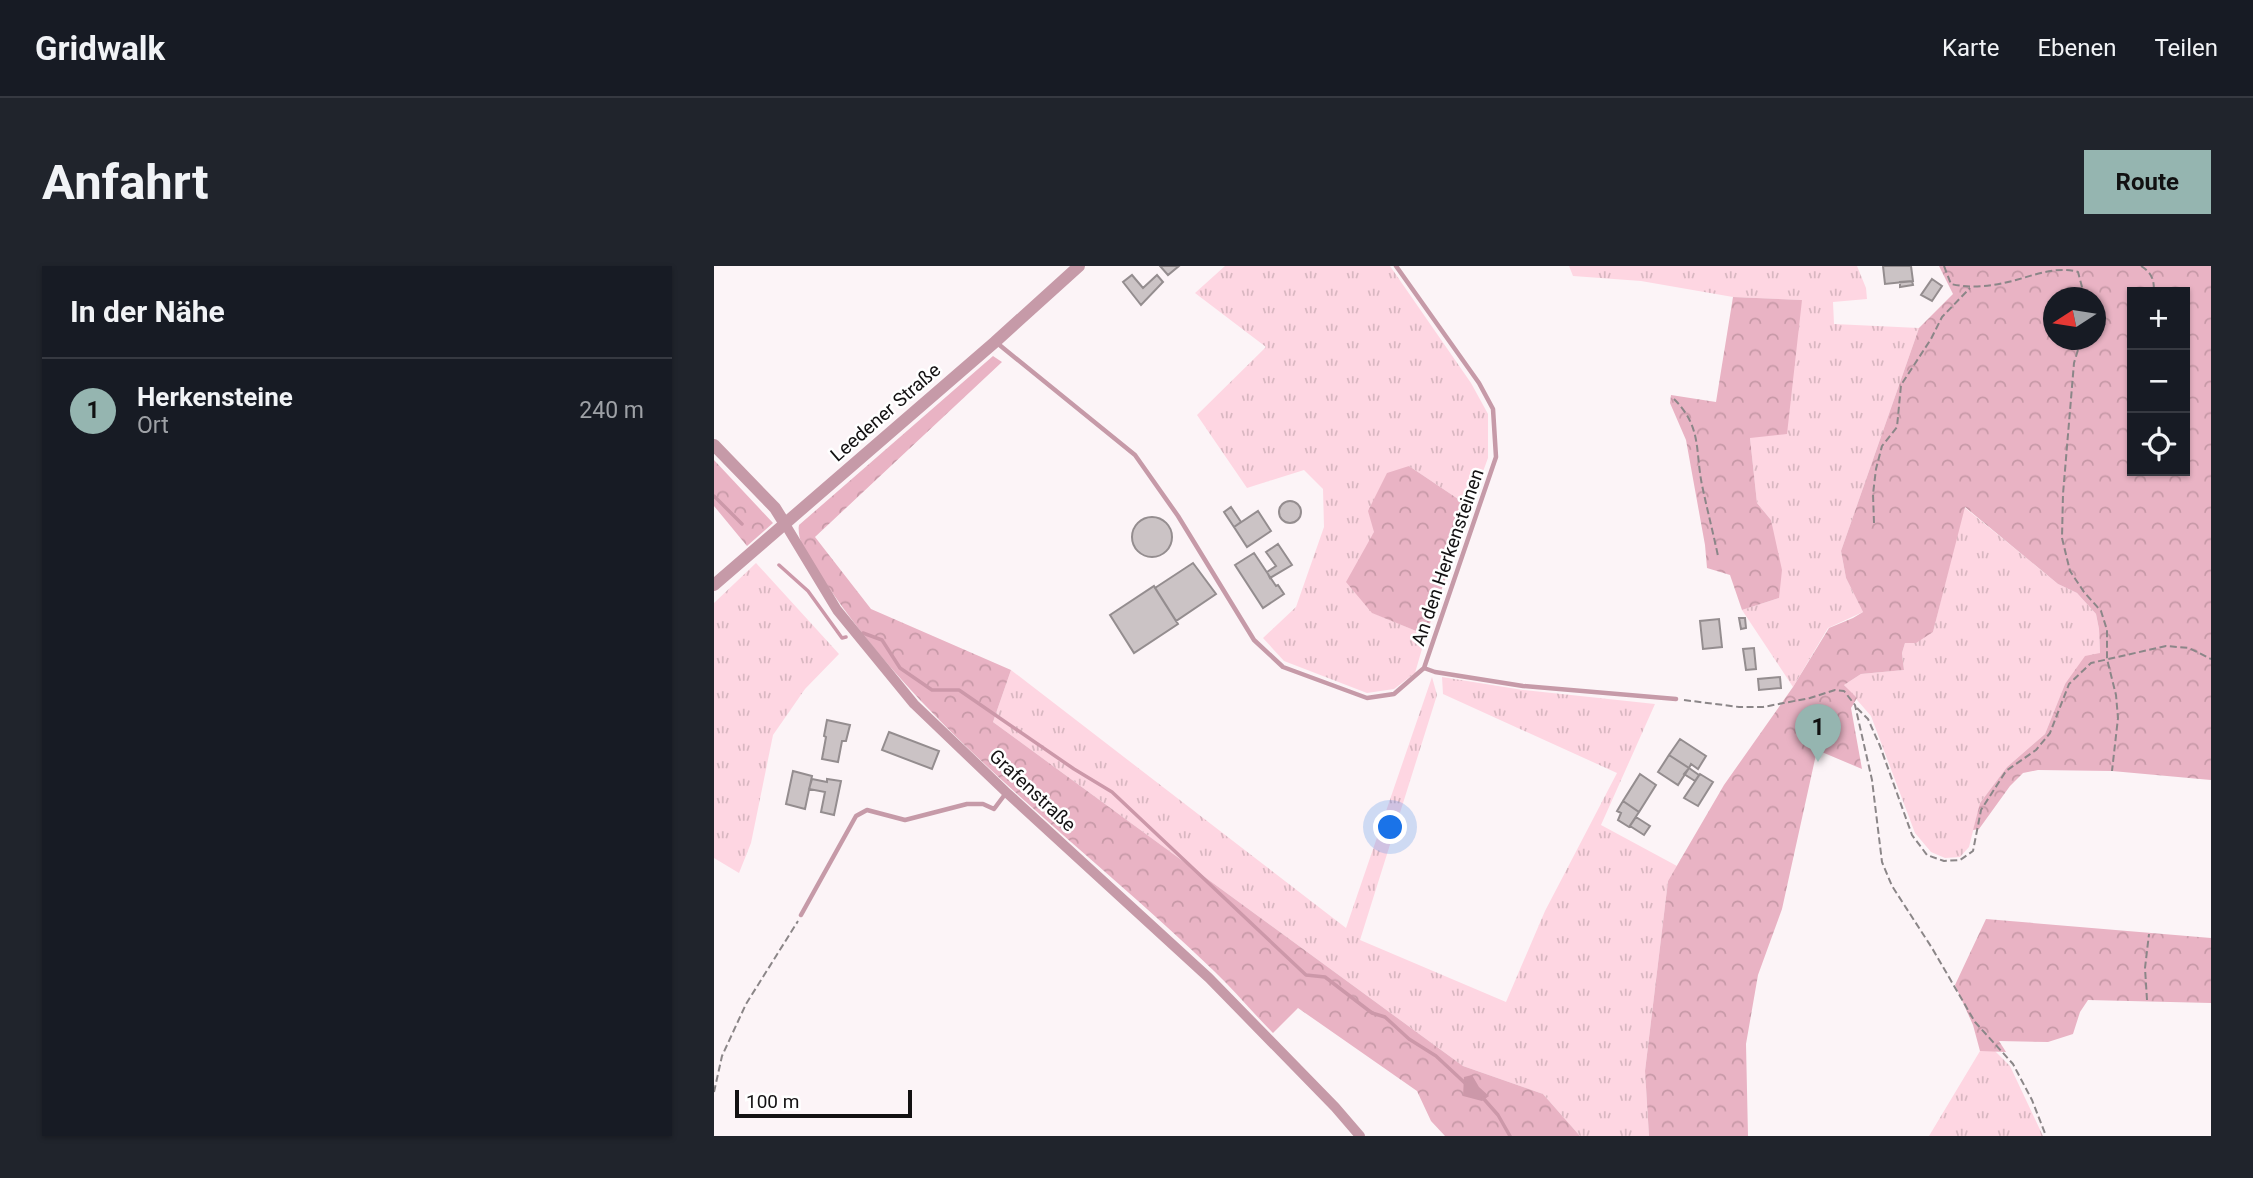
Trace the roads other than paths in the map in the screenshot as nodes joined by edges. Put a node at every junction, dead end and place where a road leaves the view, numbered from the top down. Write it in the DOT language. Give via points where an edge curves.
graph roads {
  1 [pos="1079,266"];
  2 [pos="1396,266"];
  3 [pos="995,342"];
  4 [pos="714,445"];
  5 [pos="785,524"];
  6 [pos="714,585"];
  7 [pos="1424,668"];
  8 [pos="1676,699"];
  9 [pos="1007,793"];
  10 [pos="801,915"];
  11 [pos="1360,1136"];
  1 -- 3 [label="street, Leedener Straße"];
  2 -- 7 [label="lane, An den Herkensteinen" via="1493,409 1496,457"];
  3 -- 5 [label="street, Leedener Straße"];
  3 -- 7 [label="lane, An den Herkensteinen" via="1135,455 1254,640 1283,667 1367,698 1394,694"];
  4 -- 5 [label="street, Grafenstraße"];
  5 -- 6 [label="street, Leedener Straße"];
  5 -- 9 [label="street, Grafenstraße" via="837,610 914,704"];
  7 -- 8 [label="lane" via="1523,686"];
  9 -- 10 [label="lane" via="994,809 967,804 905,820 867,810 856,816"];
  9 -- 11 [label="street, Grafenstraße" via="1209,978"];
}
